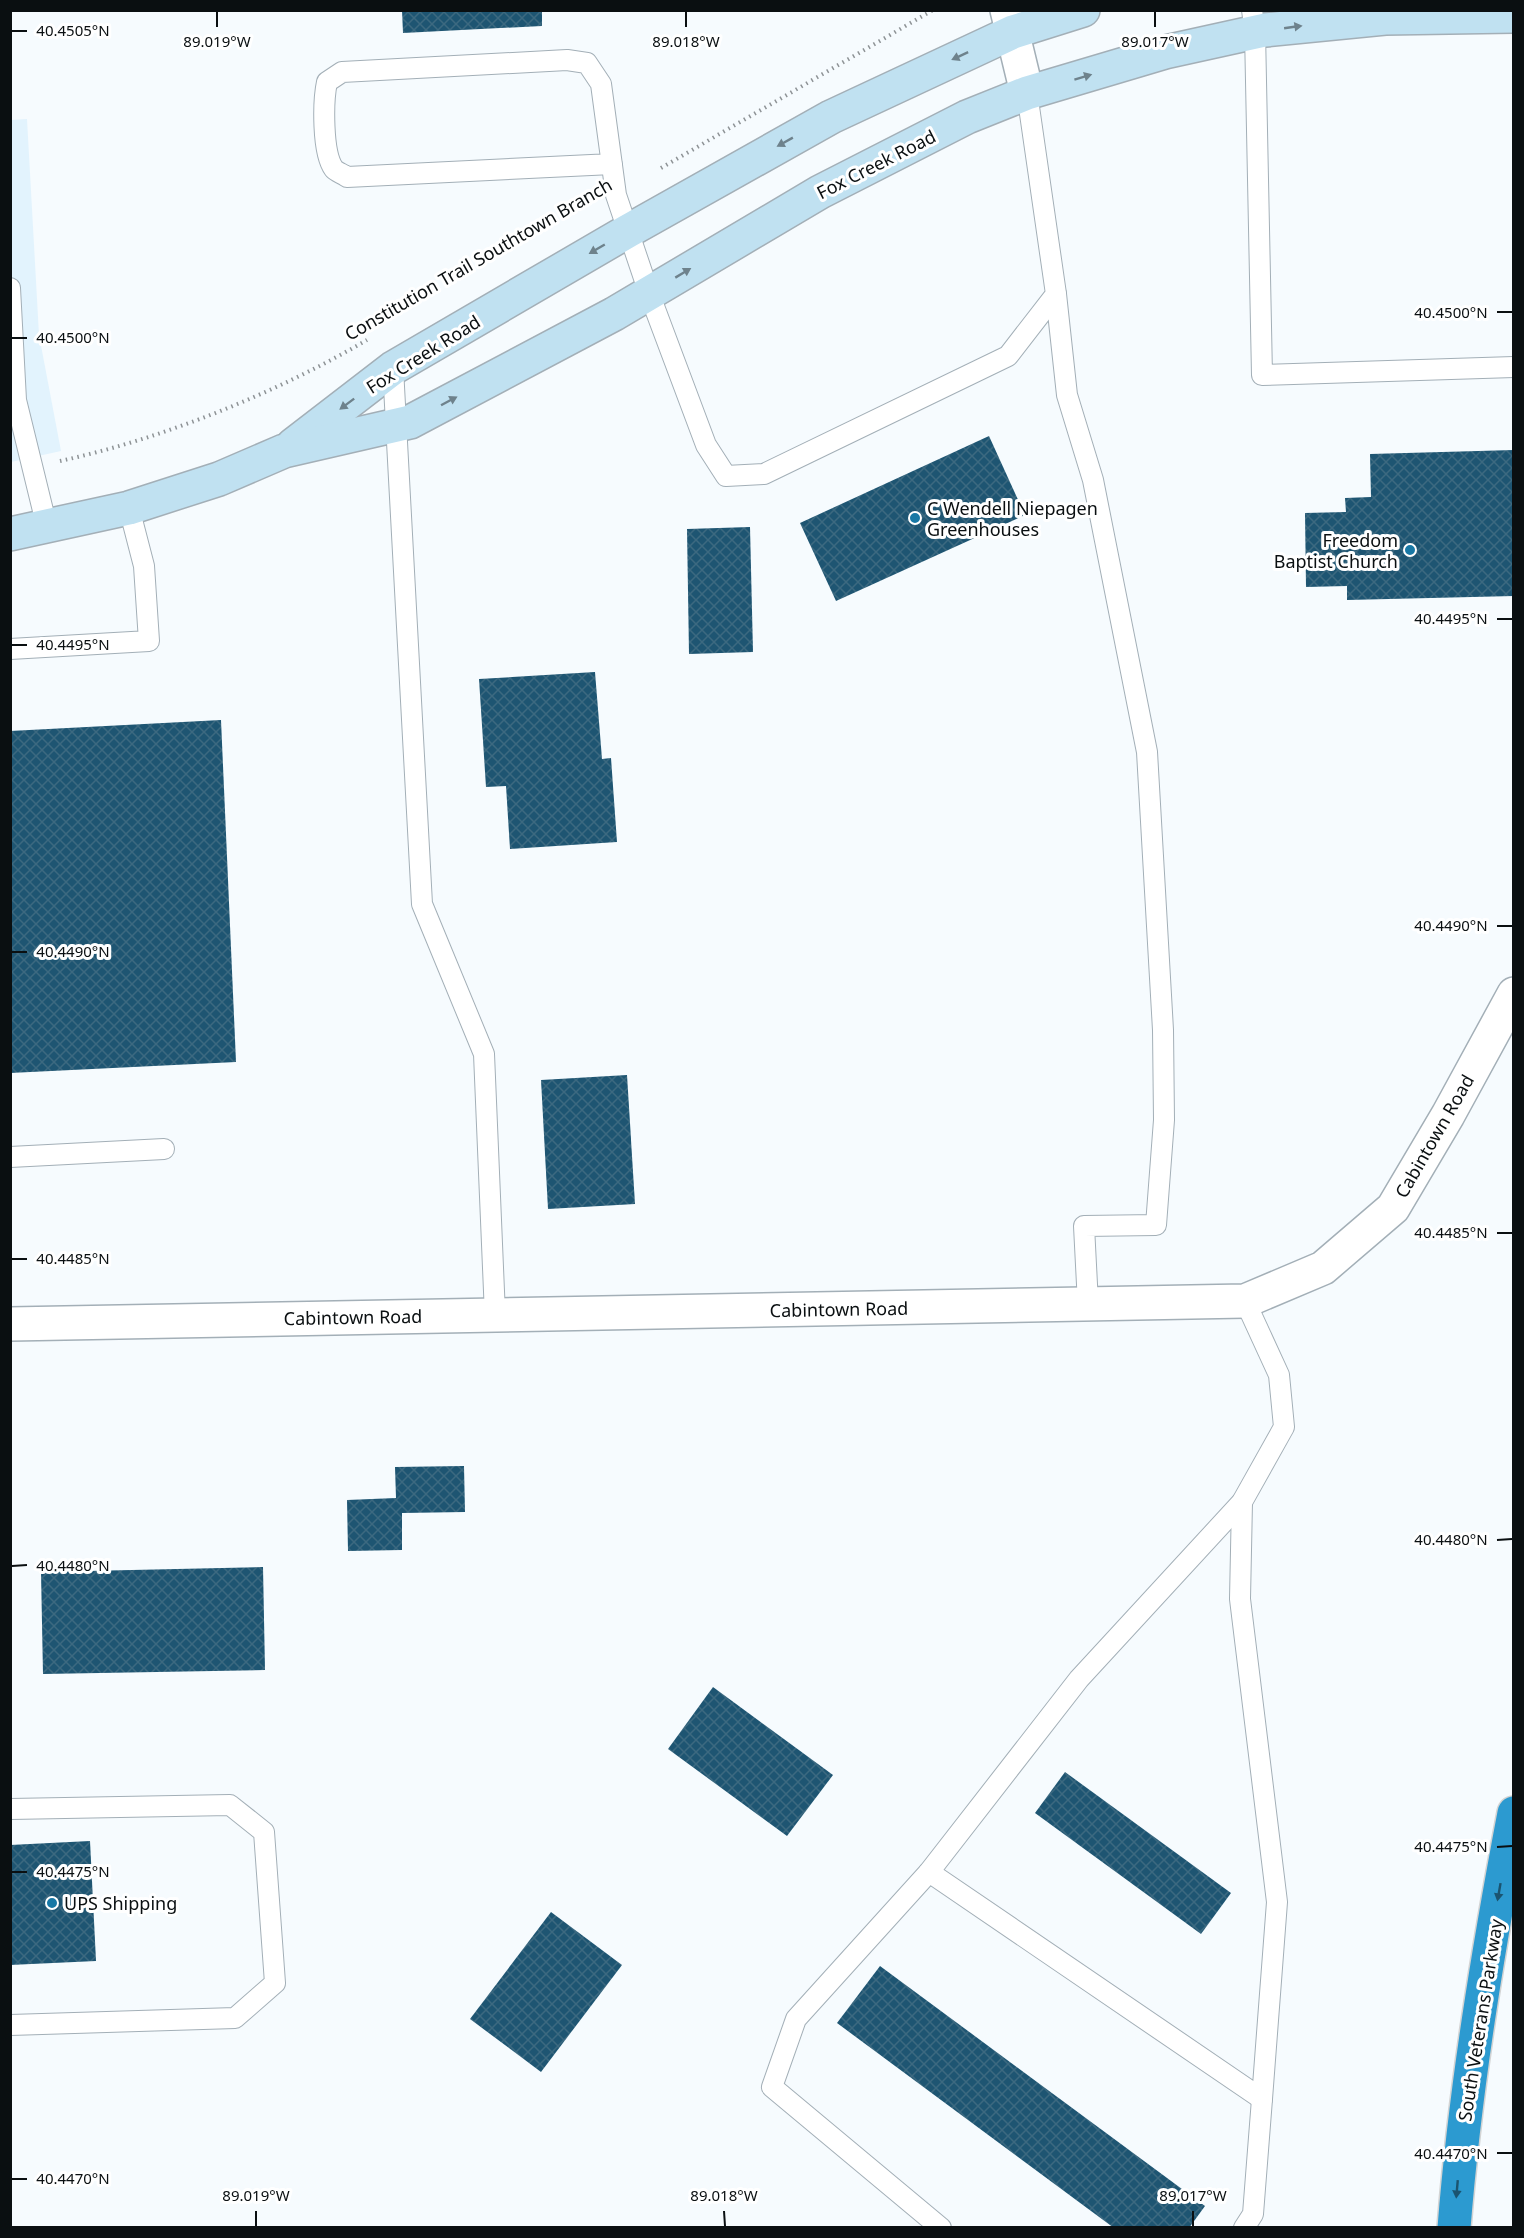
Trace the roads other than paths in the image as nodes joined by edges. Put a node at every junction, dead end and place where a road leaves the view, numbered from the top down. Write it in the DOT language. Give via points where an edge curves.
graph roads {
  1 [pos="1083,10"];
  2 [pos="1514,16"];
  3 [pos="1010,21"];
  4 [pos="1253,21"];
  5 [pos="1027,93"];
  6 [pos="612,164"];
  7 [pos="628,231"];
  8 [pos="10,288"];
  9 [pos="649,293"];
  10 [pos="1056,294"];
  11 [pos="393,368"];
  12 [pos="1514,368"];
  13 [pos="396,425"];
  14 [pos="284,451"];
  15 [pos="129,508"];
  16 [pos="47,527"];
  17 [pos="10,534"];
  18 [pos="10,649"];
  19 [pos="1514,994"];
  20 [pos="164,1149"];
  21 [pos="10,1157"];
  22 [pos="1245,1301"];
  23 [pos="1088,1304"];
  24 [pos="495,1315"];
  25 [pos="10,1324"];
  26 [pos="1242,1502"];
  27 [pos="10,1809"];
  28 [pos="1514,1814"];
  29 [pos="929,1872"];
  30 [pos="10,2025"];
  31 [pos="1262,2099"];
  32 [pos="941,2228"];
  33 [pos="1244,2228"];
  34 [pos="1454,2228"];
  1 -- 3 [label="main road, Fox Creek Road"];
  4 -- 2 [label="main road, Fox Creek Road, one-way" via="1323,23"];
  3 -- 5 [label="street"];
  3 -- 7 [label="main road, Fox Creek Road, one-way"];
  5 -- 4 [label="main road, Fox Creek Road, one-way"];
  4 -- 12 [label="lane" via="1262,375"];
  9 -- 5 [label="main road, Fox Creek Road, one-way" via="820,192 967,117"];
  5 -- 10 [label="lane"];
  6 -- 6 [label="lane" via="602,84 587,63 567,60 342,72 327,82 324,98 328,154 335,169 347,177"];
  6 -- 7 [label="lane" via="616,195"];
  7 -- 9 [label="lane"];
  7 -- 11 [label="main road, Fox Creek Road, one-way"];
  8 -- 16 [label="lane" via="16,400"];
  9 -- 10 [label="lane" via="706,445 726,476 764,474 1008,356"];
  13 -- 9 [label="main road, Fox Creek Road, one-way" via="420,417"];
  10 -- 23 [label="lane" via="1067,395 1093,480 1147,752 1163,1030 1164,1120 1156,1225 1084,1226"];
  11 -- 13 [label="lane"];
  11 -- 14 [label="main road, Fox Creek Road, one-way"];
  13 -- 14 [label="main road, Fox Creek Road"];
  13 -- 24 [label="lane" via="422,904 484,1054"];
  14 -- 15 [label="main road, Fox Creek Road" via="219,479"];
  15 -- 16 [label="main road, Fox Creek Road"];
  15 -- 18 [label="lane" via="144,566 149,641"];
  16 -- 17 [label="main road, Fox Creek Road"];
  19 -- 22 [label="street, Cabintown Road" via="1393,1208 1323,1268"];
  20 -- 21 [label="lane"];
  22 -- 23 [label="street, Cabintown Road"];
  22 -- 26 [label="lane" via="1279,1375 1284,1427"];
  23 -- 24 [label="street, Cabintown Road"];
  24 -- 25 [label="street, Cabintown Road"];
  26 -- 29 [label="lane" via="1079,1679"];
  26 -- 31 [label="lane" via="1240,1599 1277,1902"];
  27 -- 30 [label="lane" via="230,1805 264,1832 275,1983 235,2018"];
  28 -- 34 [label="highway, South Veterans Parkway, one-way" via="1498,1894 1460,2149"];
  29 -- 31 [label="lane"];
  29 -- 32 [label="lane" via="796,2019 772,2087"];
  31 -- 33 [label="lane" via="1253,2214"];
}
